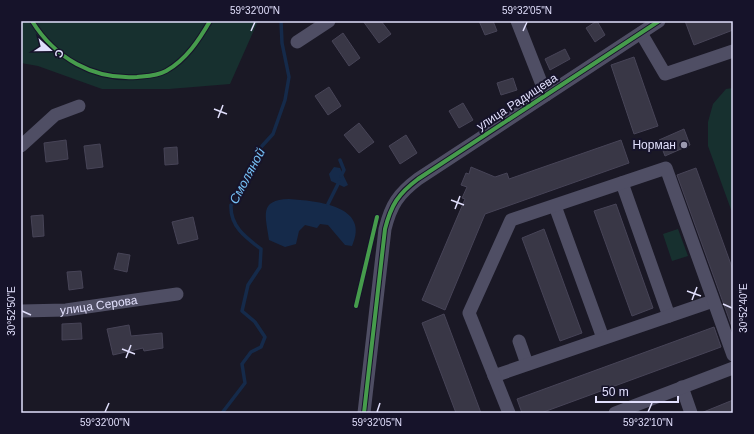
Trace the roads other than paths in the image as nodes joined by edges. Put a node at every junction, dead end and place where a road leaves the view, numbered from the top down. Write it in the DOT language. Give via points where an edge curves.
graph roads {
  1 [pos="329,21"];
  2 [pos="517,21"];
  3 [pos="659,21"];
  4 [pos="641,33"];
  5 [pos="297,42"];
  6 [pos="733,51"];
  7 [pos="546,96"];
  8 [pos="79,106"];
  9 [pos="21,146"];
  10 [pos="622,183"];
  11 [pos="555,206"];
  12 [pos="176,294"];
  13 [pos="713,301"];
  14 [pos="21,311"];
  15 [pos="669,316"];
  16 [pos="603,338"];
  17 [pos="519,341"];
  18 [pos="733,355"];
  19 [pos="528,364"];
  20 [pos="733,368"];
  21 [pos="494,376"];
  22 [pos="682,387"];
  23 [pos="364,413"];
  24 [pos="510,413"];
  25 [pos="615,413"];
  26 [pos="691,413"];
  1 -- 5 [label="street"];
  2 -- 7 [label="street"];
  3 -- 4 [label="street, улица Радищева"];
  4 -- 6 [label="street" via="665,74"];
  4 -- 7 [label="street, улица Радищева"];
  7 -- 23 [label="street, улица Радищева" via="418,179 398,196 392,206 383,240"];
  8 -- 9 [label="street" via="55,115"];
  10 -- 11 [label="street"];
  10 -- 13 [label="street" via="666,168"];
  10 -- 15 [label="street"];
  11 -- 16 [label="street"];
  11 -- 21 [label="street" via="511,220 469,313"];
  12 -- 14 [label="street, улица Серова" via="66,310"];
  13 -- 15 [label="street"];
  13 -- 18 [label="street"];
  15 -- 16 [label="street"];
  16 -- 19 [label="street"];
  17 -- 19 [label="street"];
  19 -- 21 [label="street"];
  20 -- 22 [label="street"];
  21 -- 24 [label="street"];
  22 -- 25 [label="street"];
  22 -- 26 [label="street"];
}
